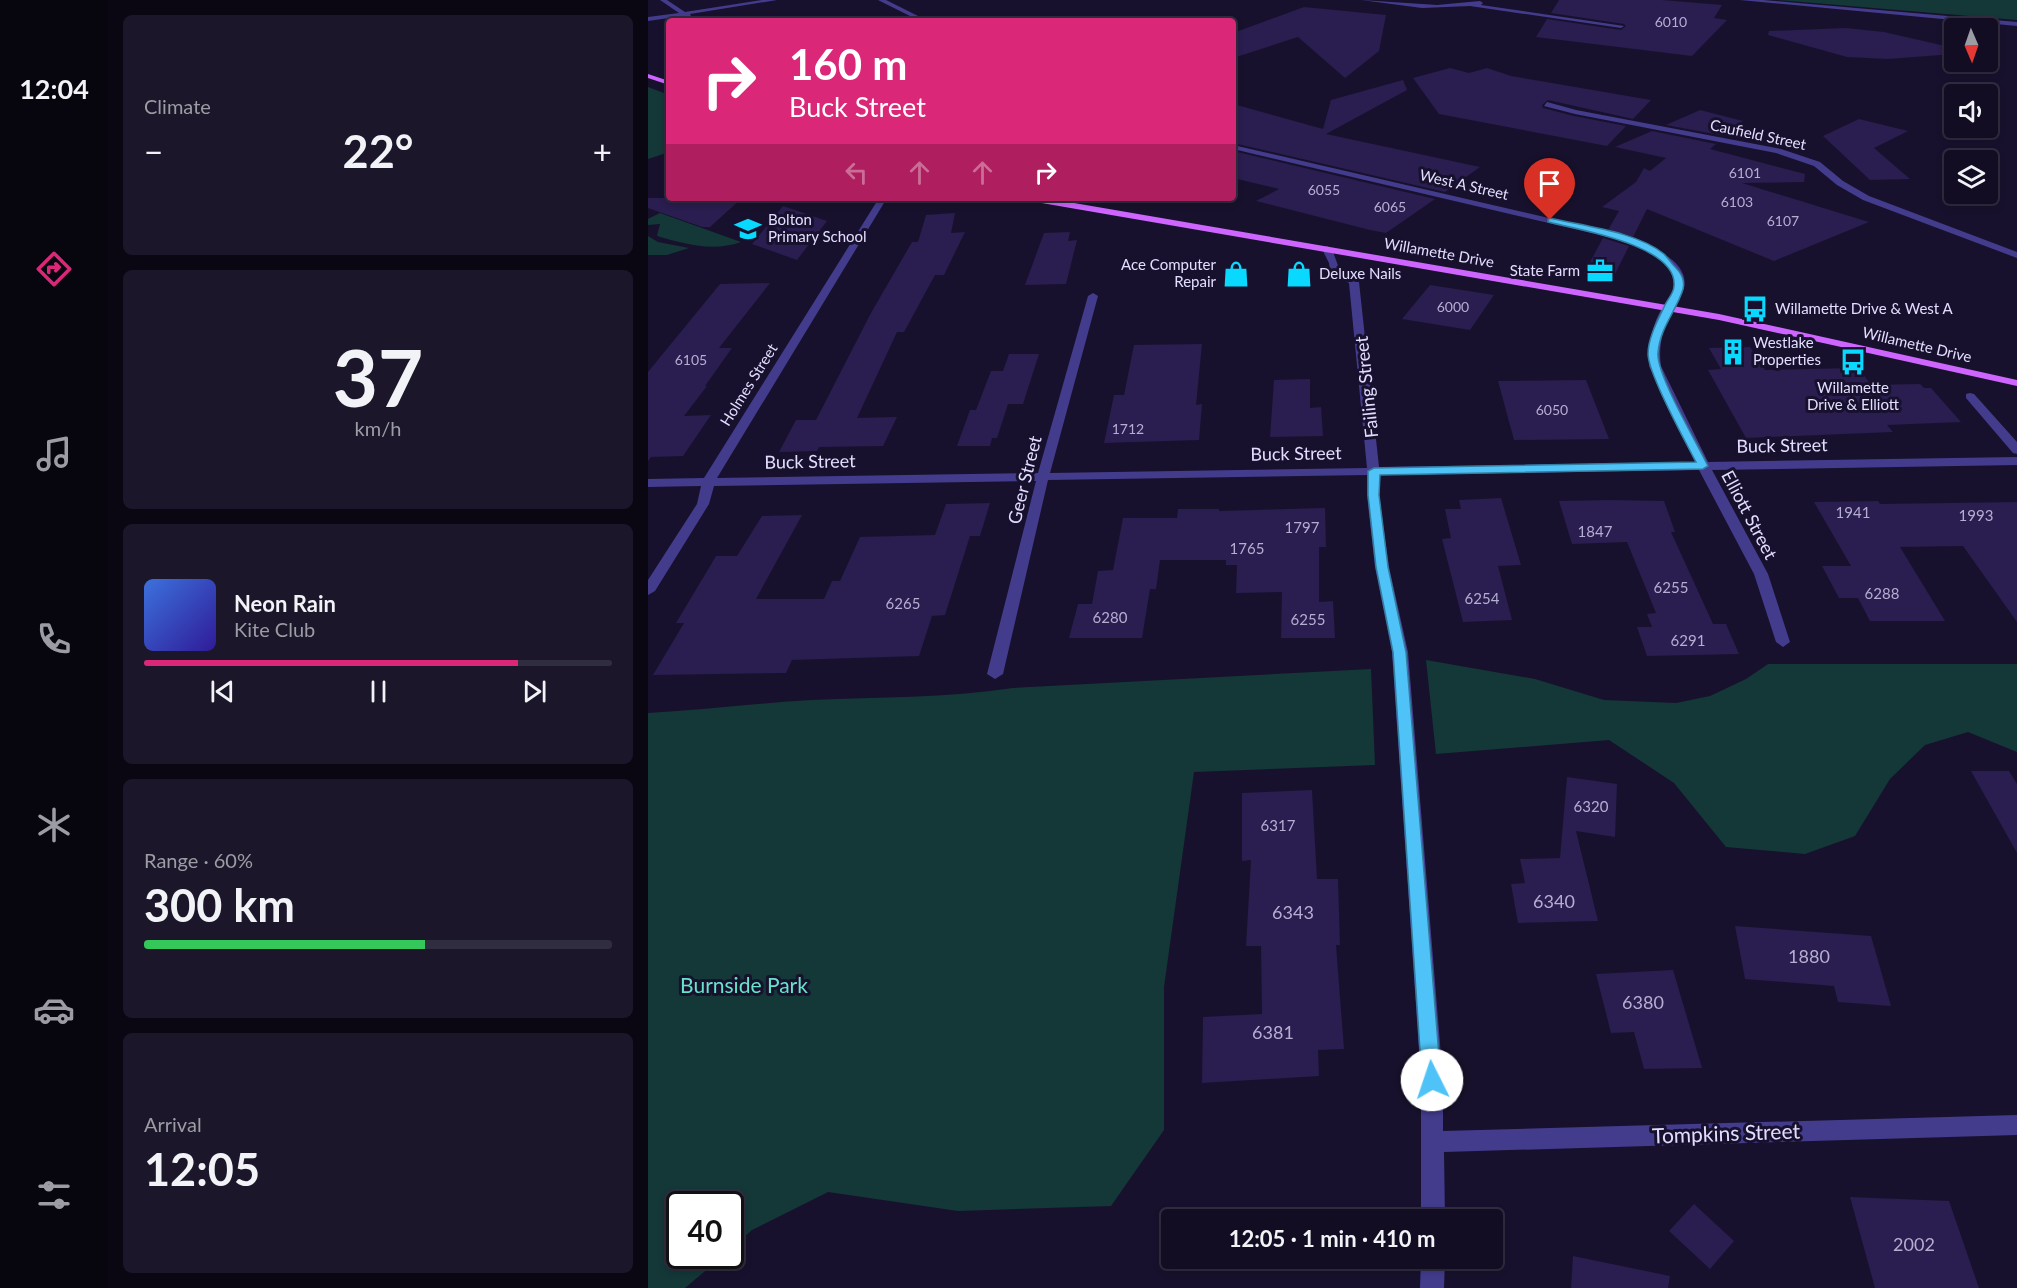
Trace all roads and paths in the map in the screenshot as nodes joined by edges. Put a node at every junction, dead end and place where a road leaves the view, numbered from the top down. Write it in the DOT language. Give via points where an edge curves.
graph roads {
  1 [pos="663,0"];
  2 [pos="774,0"];
  3 [pos="881,0"];
  4 [pos="1364,0"];
  5 [pos="1495,0"];
  6 [pos="1743,0"];
  7 [pos="1471,5"];
  8 [pos="684,13"];
  9 [pos="692,18"];
  10 [pos="919,18"];
  11 [pos="648,19"];
  12 [pos="2017,24"];
  13 [pos="1621,26"];
  14 [pos="648,76"];
  15 [pos="666,82"];
  16 [pos="1547,105"];
  17 [pos="1236,148"];
  18 [pos="881,201"];
  19 [pos="1047,201"];
  20 [pos="1327,249"];
  21 [pos="2017,255"];
  22 [pos="1093,296"];
  23 [pos="1668,308"];
  24 [pos="2017,383"];
  25 [pos="1970,396"];
  26 [pos="2017,450"];
  27 [pos="2017,461"];
  28 [pos="1703,466"];
  29 [pos="1374,471"];
  30 [pos="1044,476"];
  31 [pos="708,482"];
  32 [pos="648,483"];
  33 [pos="648,591"];
  34 [pos="1783,642"];
  35 [pos="995,674"];
  36 [pos="2017,1125"];
  37 [pos="1434,1142"];
  38 [pos="1433,1209"];
  39 [pos="1433,1269"];
  40 [pos="1432,1288"];
  1 -- 8 [label="street"];
  2 -- 8 [label="street"];
  3 -- 10 [label="street"];
  4 -- 7 [label="street" via="1429,8"];
  5 -- 7 [label="street"];
  6 -- 12 [label="street"];
  7 -- 13 [label="street"];
  8 -- 9 [label="street"];
  8 -- 11 [label="street"];
  14 -- 15 [label="main road"];
  16 -- 21 [label="street, Caufield Street" via="1795,155 1817,164 1866,198"];
  17 -- 23 [label="street, West A Street" via="1627,240 1660,256 1677,274 1679,288"];
  18 -- 31 [label="street, Holmes Street"];
  19 -- 20 [label="main road, Willamette Drive"];
  20 -- 23 [label="main road, Willamette Drive"];
  20 -- 29 [label="street, Failing Street" via="1335,272 1354,282"];
  22 -- 30 [label="street, Geer Street"];
  23 -- 24 [label="main road, Willamette Drive"];
  23 -- 28 [label="street, Elliott Street" via="1653,354 1655,366"];
  25 -- 26 [label="street"];
  27 -- 28 [label="street, Buck Street"];
  28 -- 29 [label="street, Buck Street"];
  28 -- 34 [label="street, Elliott Street" via="1761,574"];
  29 -- 30 [label="street, Buck Street"];
  29 -- 37 [label="street, Failing Street" via="1382,567 1400,652"];
  30 -- 31 [label="street, Buck Street"];
  30 -- 35 [label="street, Geer Street"];
  31 -- 32 [label="street, Buck Street"];
  31 -- 33 [label="street, Holmes Street" via="703,504"];
  36 -- 37 [label="street, Tompkins Street"];
  37 -- 38 [label="street, Failing Street"];
  39 -- 40 [label="street"];
}
